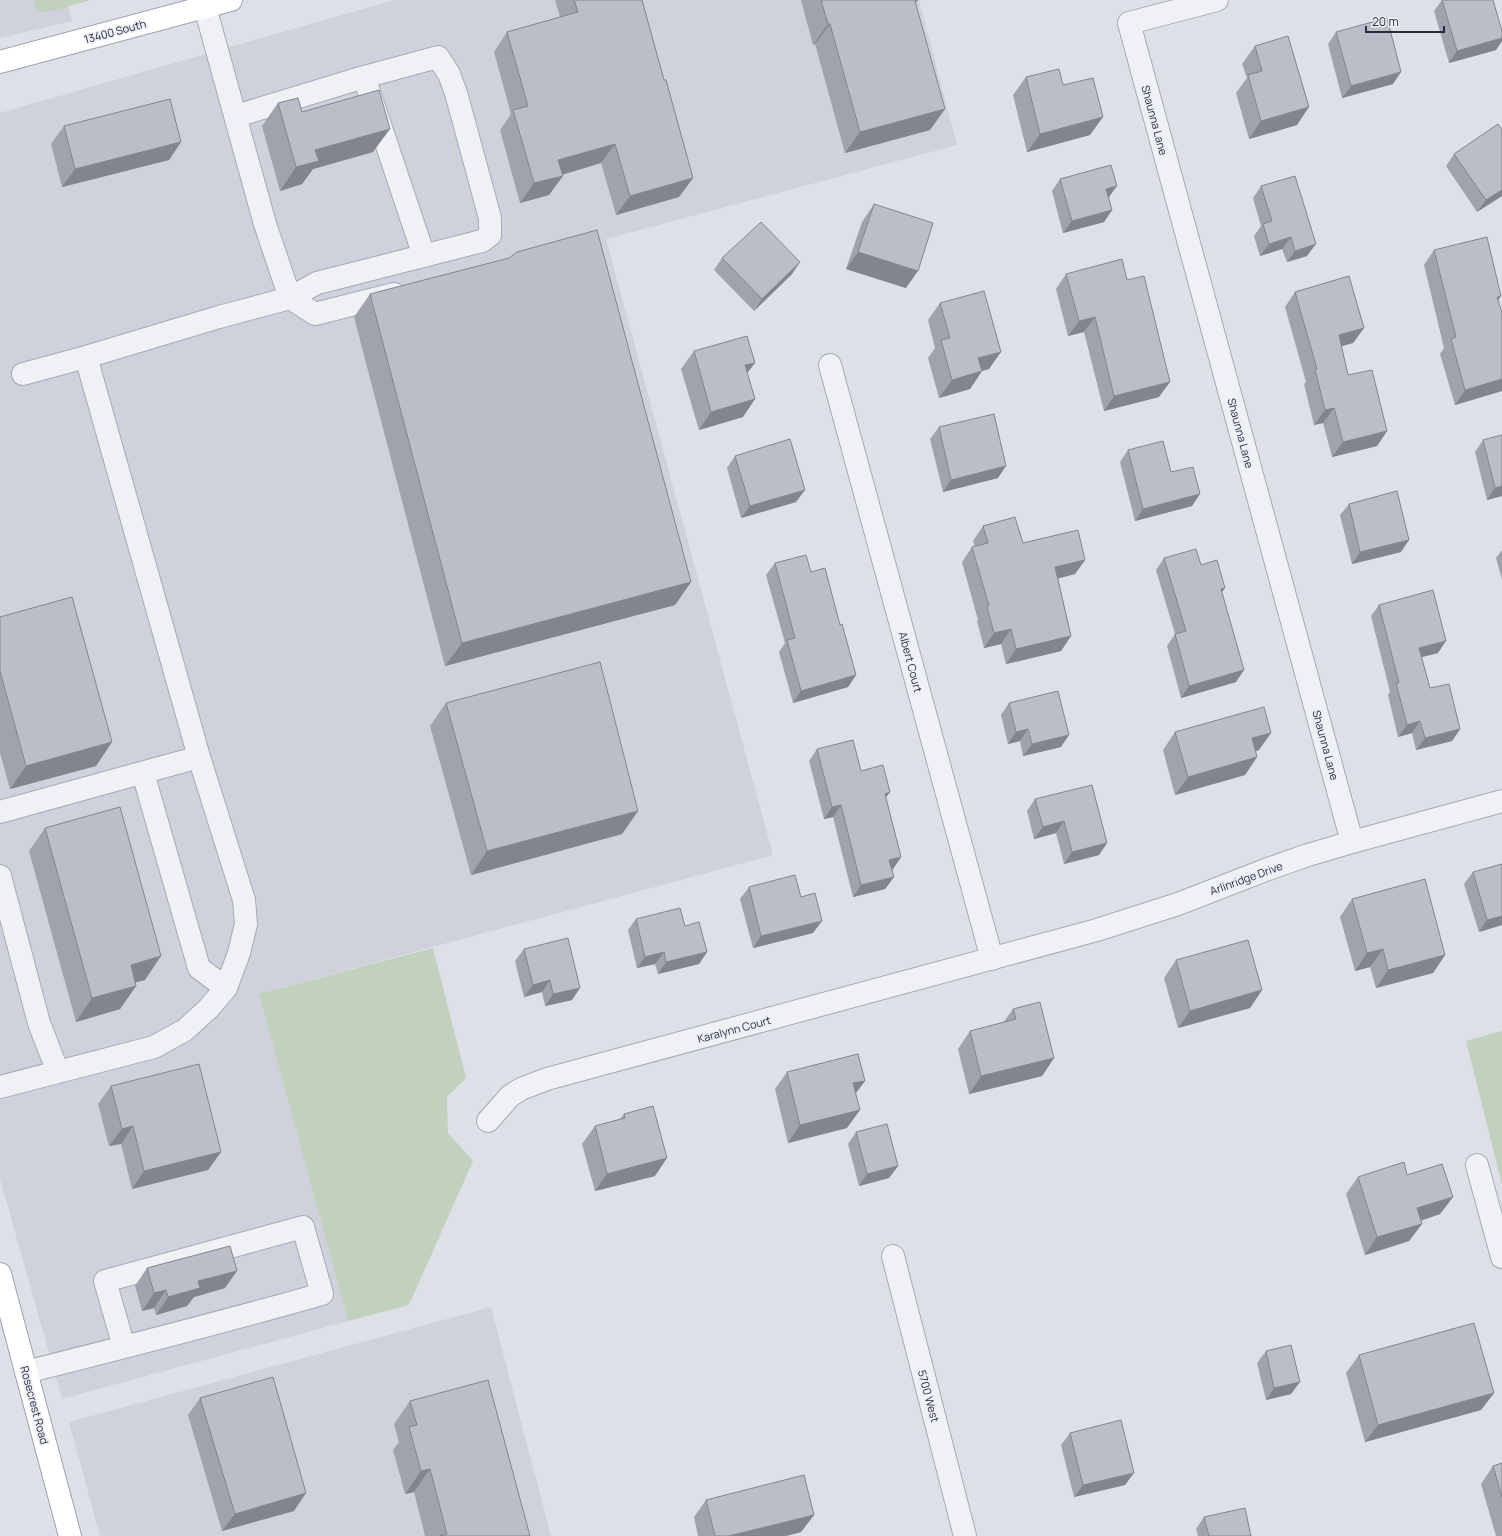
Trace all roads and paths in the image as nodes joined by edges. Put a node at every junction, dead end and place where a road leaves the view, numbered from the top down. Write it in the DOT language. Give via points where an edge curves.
graph roads {
  1 [pos="231,0"];
  2 [pos="1217,0"];
  3 [pos="205,7"];
  4 [pos="0,62"];
  5 [pos="364,77"];
  6 [pos="236,116"];
  7 [pos="424,256"];
  8 [pos="414,288"];
  9 [pos="290,298"];
  10 [pos="86,357"];
  11 [pos="830,365"];
  12 [pos="23,374"];
  13 [pos="199,757"];
  14 [pos="143,773"];
  15 [pos="1502,802"];
  16 [pos="0,812"];
  17 [pos="1352,842"];
  18 [pos="0,876"];
  19 [pos="992,959"];
  20 [pos="226,988"];
  21 [pos="58,1072"];
  22 [pos="0,1086"];
  23 [pos="488,1121"];
  24 [pos="1477,1165"];
  25 [pos="893,1256"];
  26 [pos="1502,1256"];
  27 [pos="0,1274"];
  28 [pos="124,1347"];
  29 [pos="26,1372"];
  30 [pos="70,1536"];
  31 [pos="965,1536"];
  1 -- 3 [label="main road, 13400 South"];
  2 -- 17 [label="street, Shaunna Lane" via="1129,23"];
  3 -- 4 [label="main road, 13400 South"];
  3 -- 6 [label="street"];
  5 -- 6 [label="street"];
  5 -- 7 [label="street"];
  5 -- 7 [label="street" via="438,57 449,74 490,218 490,235 482,241"];
  6 -- 9 [label="street" via="265,224"];
  7 -- 9 [label="street" via="318,283"];
  8 -- 9 [label="street" via="315,314"];
  9 -- 10 [label="street"];
  10 -- 12 [label="street"];
  10 -- 13 [label="street"];
  11 -- 19 [label="street, Albert Court"];
  13 -- 14 [label="street"];
  13 -- 20 [label="street" via="244,900 246,924"];
  14 -- 16 [label="street"];
  14 -- 20 [label="street" via="199,968"];
  15 -- 17 [label="street, Arlinridge Drive"];
  17 -- 19 [label="street, Arlinridge Drive" via="1268,869 1138,918"];
  18 -- 21 [label="street" via="39,1023"];
  19 -- 23 [label="street, Karalynn Court" via="547,1079 510,1096"];
  20 -- 21 [label="street" via="185,1030 154,1047"];
  21 -- 22 [label="street"];
  24 -- 26 [label="street"];
  25 -- 31 [label="street, 5700 West"];
  27 -- 29 [label="main road, Rosecrest Road"];
  28 -- 28 [label="street" via="322,1294 303,1227 105,1281"];
  28 -- 29 [label="street"];
  29 -- 30 [label="main road, Rosecrest Road"];
}
